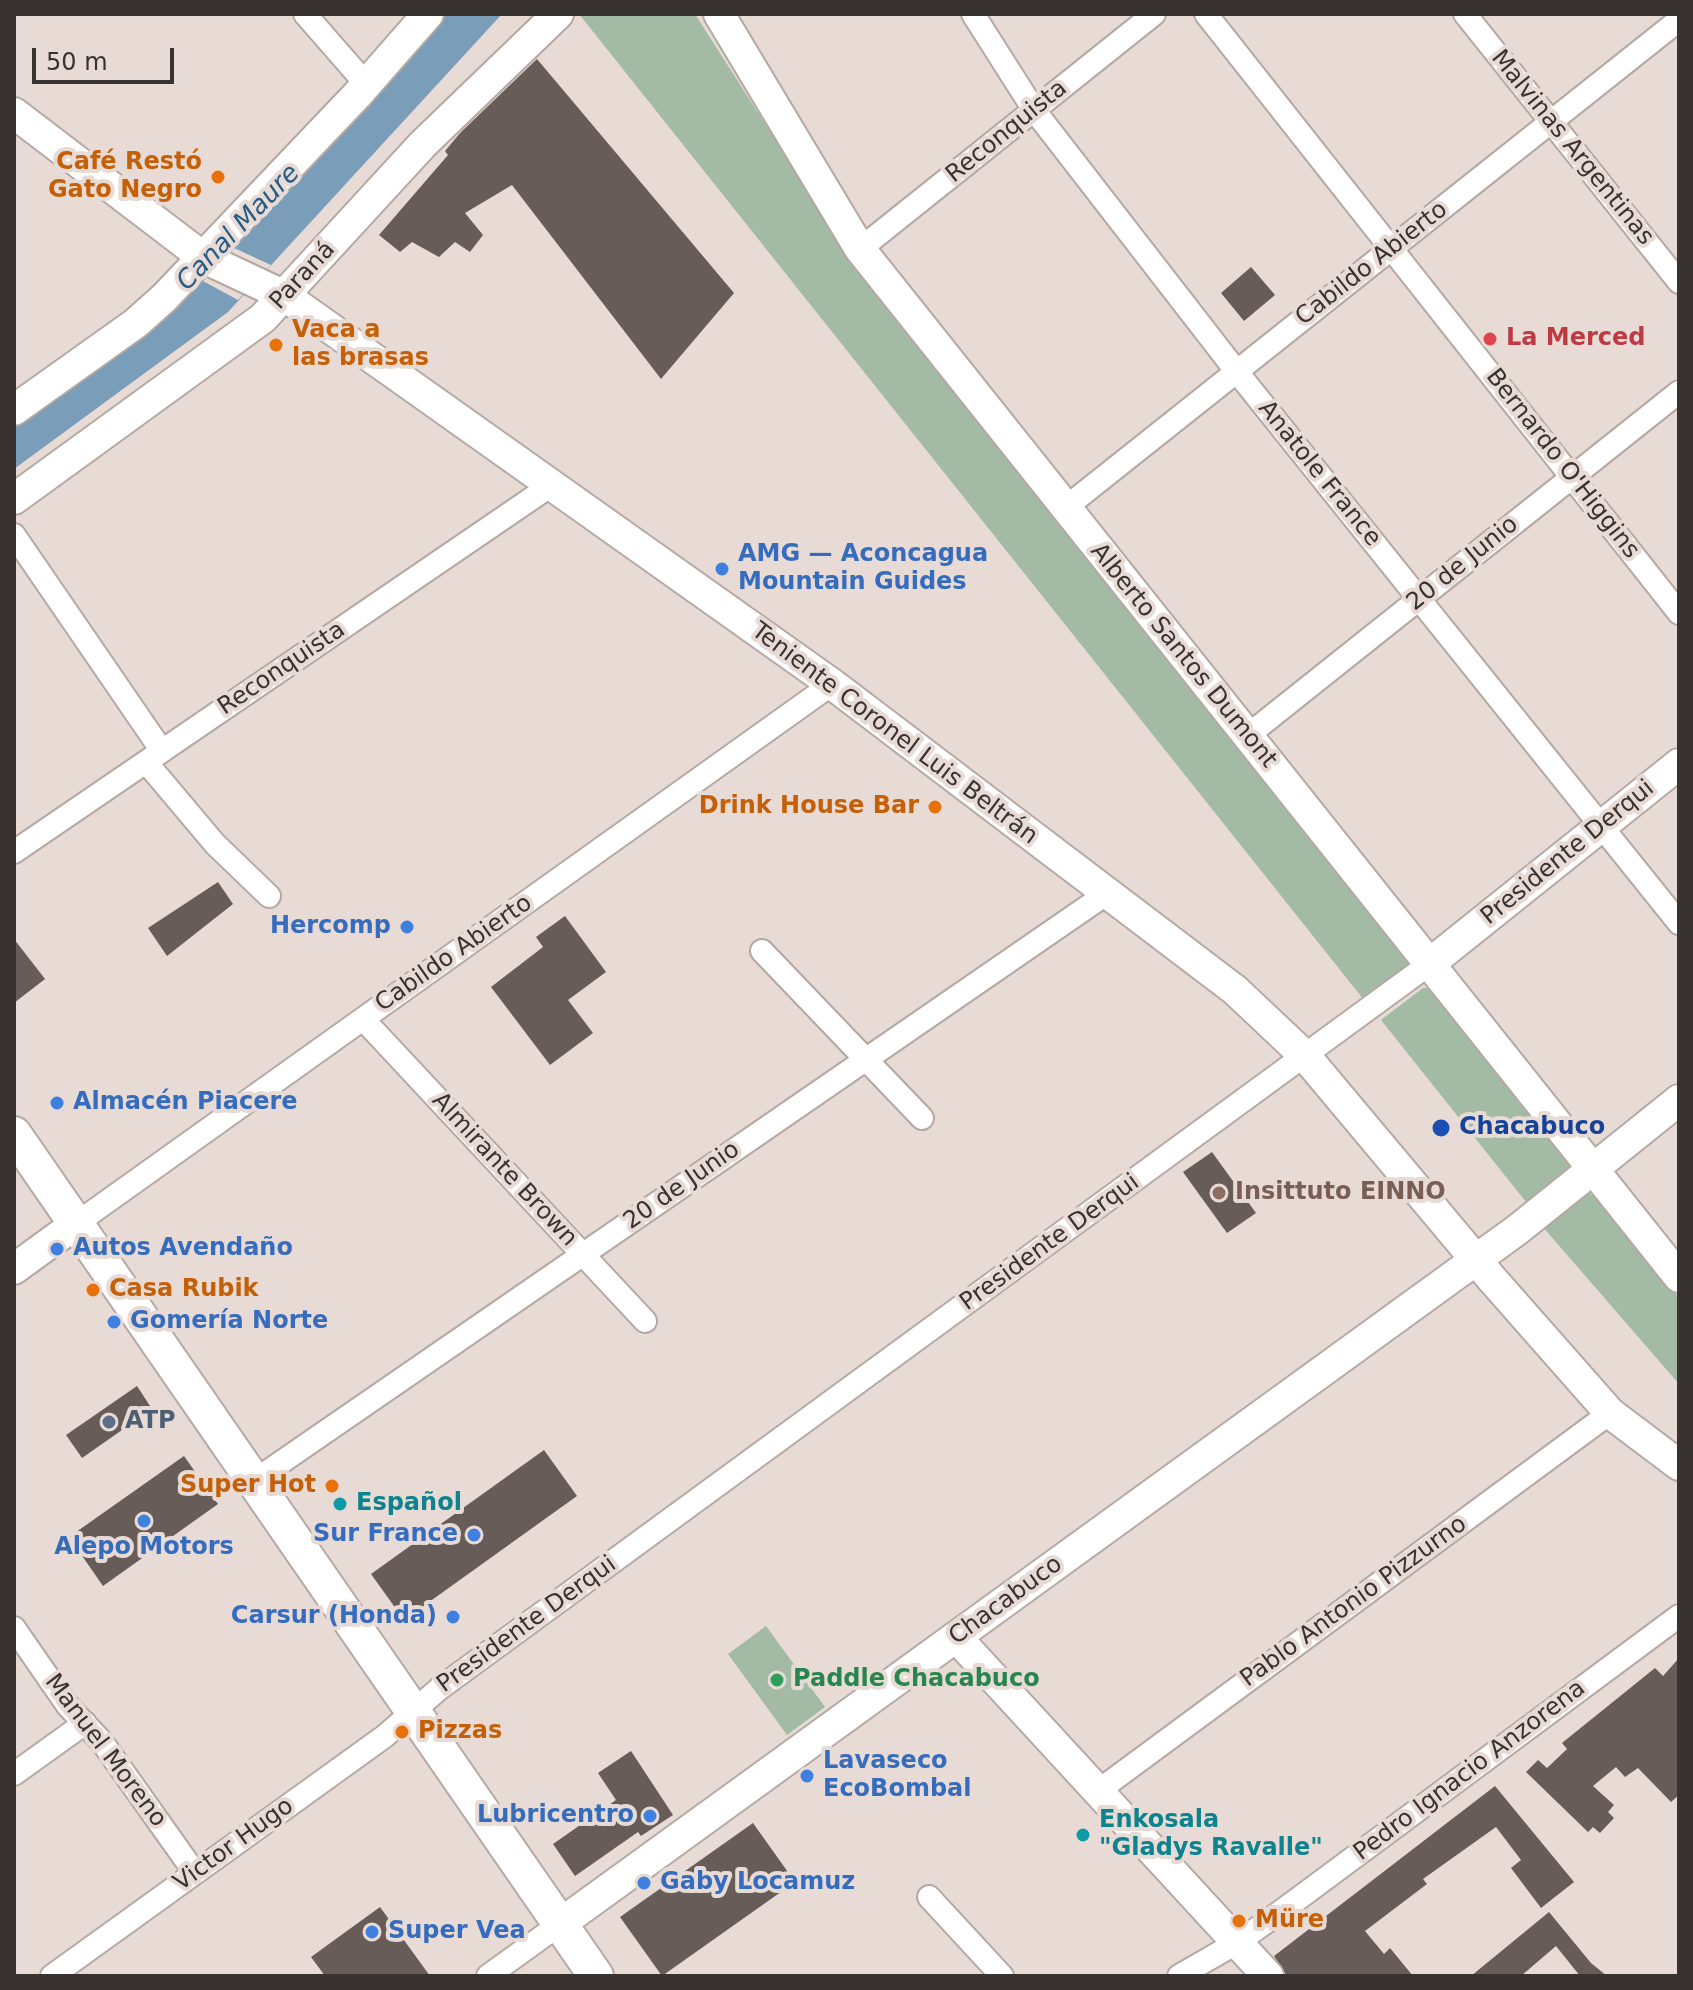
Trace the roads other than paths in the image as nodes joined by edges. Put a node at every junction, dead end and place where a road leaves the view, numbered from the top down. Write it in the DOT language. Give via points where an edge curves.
graph roads {
  1 [pos="305,14"];
  2 [pos="428,14"];
  3 [pos="558,14"];
  4 [pos="719,14"];
  5 [pos="973,14"];
  6 [pos="1154,14"];
  7 [pos="1206,14"];
  8 [pos="1465,14"];
  9 [pos="1679,20"];
  10 [pos="366,84"];
  11 [pos="1034,110"];
  12 [pos="14,113"];
  13 [pos="1551,122"];
  14 [pos="860,249"];
  15 [pos="1391,249"];
  16 [pos="210,260"];
  17 [pos="1679,282"];
  18 [pos="285,296"];
  19 [pos="1237,372"];
  20 [pos="1679,392"];
  21 [pos="14,410"];
  22 [pos="1572,477"];
  23 [pos="550,486"];
  24 [pos="14,499"];
  25 [pos="1065,508"];
  26 [pos="14,535"];
  27 [pos="1419,599"];
  28 [pos="1679,613"];
  29 [pos="832,684"];
  30 [pos="1247,736"];
  31 [pos="154,756"];
  32 [pos="1679,764"];
  33 [pos="1603,826"];
  34 [pos="14,852"];
  35 [pos="1109,892"];
  36 [pos="269,896"];
  37 [pos="1679,923"];
  38 [pos="762,951"];
  39 [pos="1428,965"];
  40 [pos="363,1019"];
  41 [pos="1306,1057"];
  42 [pos="865,1060"];
  43 [pos="1679,1100"];
  44 [pos="922,1118"];
  45 [pos="14,1134"];
  46 [pos="1593,1169"];
  47 [pos="77,1223"];
  48 [pos="583,1255"];
  49 [pos="1475,1260"];
  50 [pos="14,1269"];
  51 [pos="1679,1277"];
  52 [pos="645,1321"];
  53 [pos="1610,1413"];
  54 [pos="1679,1465"];
  55 [pos="254,1481"];
  56 [pos="1679,1616"];
  57 [pos="14,1628"];
  58 [pos="956,1637"];
  59 [pos="413,1711"];
  60 [pos="85,1723"];
  61 [pos="14,1774"];
  62 [pos="1098,1791"];
  63 [pos="195,1873"];
  64 [pos="929,1897"];
  65 [pos="560,1924"];
  66 [pos="1238,1942"];
  67 [pos="52,1976"];
  68 [pos="488,1976"];
  69 [pos="596,1976"];
  70 [pos="1002,1976"];
  71 [pos="1179,1976"];
  72 [pos="1268,1976"];
  1 -- 10 [label="street"];
  2 -- 10 [label="street"];
  3 -- 18 [label="street, Paraná" via="423,144"];
  4 -- 14 [label="street, Alberto Santos Dumont"];
  5 -- 11 [label="street, Anatole France"];
  6 -- 11 [label="street, Reconquista"];
  7 -- 15 [label="street, Bernardo O'Higgins"];
  8 -- 13 [label="street, Malvinas Argentinas"];
  9 -- 13 [label="street, Cabildo Abierto"];
  10 -- 16 [label="street"];
  11 -- 14 [label="street, Reconquista"];
  11 -- 19 [label="street, Anatole France"];
  12 -- 16 [label="street, Teniente Coronel Luis Beltrán"];
  13 -- 15 [label="street, Cabildo Abierto"];
  13 -- 17 [label="street, Malvinas Argentinas"];
  14 -- 25 [label="street, Alberto Santos Dumont"];
  15 -- 19 [label="street, Cabildo Abierto"];
  15 -- 22 [label="street, Bernardo O'Higgins"];
  16 -- 18 [label="street, Teniente Coronel Luis Beltrán"];
  16 -- 21 [label="street" via="136,323"];
  18 -- 23 [label="street, Teniente Coronel Luis Beltrán"];
  18 -- 24 [label="street, Paraná" via="263,318"];
  19 -- 25 [label="street, Cabildo Abierto"];
  19 -- 27 [label="street, Anatole France"];
  20 -- 22 [label="street, 20 de Junio"];
  22 -- 27 [label="street, 20 de Junio"];
  22 -- 28 [label="street, Bernardo O'Higgins"];
  23 -- 29 [label="street, Teniente Coronel Luis Beltrán"];
  23 -- 31 [label="street, Reconquista"];
  25 -- 30 [label="street, Alberto Santos Dumont"];
  26 -- 31 [label="street"];
  27 -- 30 [label="street, 20 de Junio"];
  27 -- 33 [label="street, Anatole France"];
  29 -- 35 [label="street, Teniente Coronel Luis Beltrán"];
  29 -- 40 [label="street, Cabildo Abierto"];
  30 -- 39 [label="street, Alberto Santos Dumont"];
  31 -- 34 [label="street, Reconquista"];
  31 -- 36 [label="street" via="208,836"];
  32 -- 33 [label="street, Presidente Derqui"];
  33 -- 37 [label="street, Anatole France"];
  33 -- 39 [label="street, Presidente Derqui"];
  35 -- 41 [label="street, Teniente Coronel Luis Beltrán" via="1235,990"];
  35 -- 42 [label="street, 20 de Junio"];
  38 -- 42 [label="street"];
  39 -- 41 [label="street, Presidente Derqui"];
  39 -- 46 [label="street, Alberto Santos Dumont"];
  40 -- 47 [label="street, Cabildo Abierto"];
  40 -- 48 [label="street, Almirante Brown"];
  41 -- 49 [label="street, Teniente Coronel Luis Beltrán"];
  41 -- 59 [label="street, Presidente Derqui"];
  42 -- 44 [label="street"];
  42 -- 48 [label="street, 20 de Junio"];
  43 -- 46 [label="street, Chacabuco"];
  45 -- 47 [label="main road"];
  46 -- 49 [label="street, Chacabuco"];
  46 -- 51 [label="street, Alberto Santos Dumont"];
  47 -- 50 [label="street"];
  47 -- 55 [label="main road"];
  48 -- 52 [label="street, Almirante Brown"];
  48 -- 55 [label="street, 20 de Junio"];
  49 -- 53 [label="street, Teniente Coronel Luis Beltrán"];
  49 -- 58 [label="street, Chacabuco"];
  53 -- 54 [label="street, Teniente Coronel Luis Beltrán"];
  53 -- 62 [label="street, Pablo Antonio Pizzurno"];
  55 -- 59 [label="main road"];
  56 -- 66 [label="street, Pedro Ignacio Anzorena"];
  57 -- 60 [label="street, Manuel Moreno"];
  58 -- 62 [label="street"];
  58 -- 65 [label="street, Chacabuco"];
  59 -- 63 [label="street, Victor Hugo"];
  59 -- 65 [label="main road"];
  60 -- 61 [label="street"];
  60 -- 63 [label="street, Manuel Moreno"];
  62 -- 66 [label="street"];
  63 -- 67 [label="street, Victor Hugo"];
  64 -- 70 [label="street"];
  65 -- 68 [label="street"];
  65 -- 69 [label="main road"];
  66 -- 71 [label="street, Pedro Ignacio Anzorena"];
  66 -- 72 [label="street"];
}
